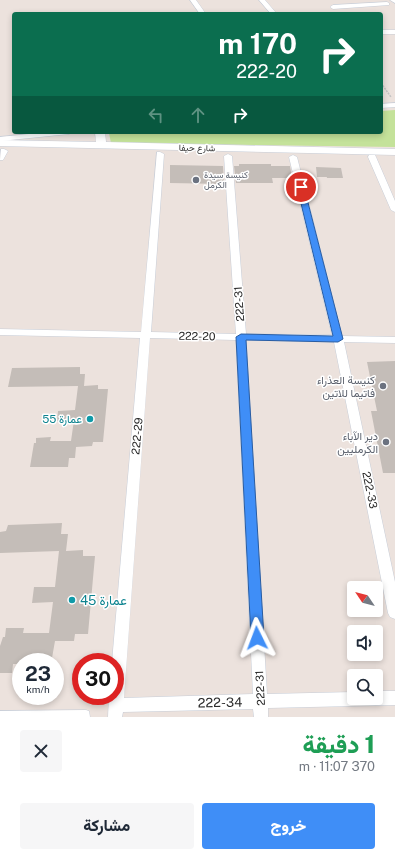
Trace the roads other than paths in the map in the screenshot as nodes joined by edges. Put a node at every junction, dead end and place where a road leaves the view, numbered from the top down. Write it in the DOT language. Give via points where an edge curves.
graph roads {
  1 [pos="193,0"];
  2 [pos="262,0"];
  3 [pos="381,0"];
  4 [pos="387,4"];
  5 [pos="333,7"];
  6 [pos="392,9"];
  7 [pos="202,12"];
  8 [pos="272,12"];
  9 [pos="383,32"];
  10 [pos="395,32"];
  11 [pos="395,105"];
  12 [pos="383,106"];
  13 [pos="52,134"];
  14 [pos="100,134"];
  15 [pos="0,140"];
  16 [pos="101,146"];
  17 [pos="395,152"];
  18 [pos="1,153"];
  19 [pos="160,154"];
  20 [pos="228,156"];
  21 [pos="293,157"];
  22 [pos="372,157"];
  23 [pos="395,158"];
  24 [pos="395,210"];
  25 [pos="0,332"];
  26 [pos="145,335"];
  27 [pos="241,337"];
  28 [pos="338,339"];
  29 [pos="395,340"];
  30 [pos="395,613"];
  31 [pos="395,698"];
  32 [pos="261,702"];
  33 [pos="116,711"];
  34 [pos="0,715"];
  35 [pos="86,717"];
  36 [pos="261,717"];
  1 -- 7 [label="street"];
  2 -- 8 [label="street"];
  3 -- 4 [label="street"];
  4 -- 5 [label="street"];
  4 -- 6 [label="street"];
  9 -- 10 [label="street"];
  11 -- 12 [label="street"];
  13 -- 15 [label="street"];
  14 -- 16 [label="main road"];
  16 -- 17 [label="main road, شارع حيفا"];
  16 -- 18 [label="main road, شارع حيفا"];
  18 -- 19 [label="main road, شارع حيفا"];
  19 -- 20 [label="main road, شارع حيفا"];
  19 -- 26 [label="street, 222-29"];
  20 -- 21 [label="main road, شارع حيفا"];
  20 -- 27 [label="street, 222-31"];
  21 -- 22 [label="main road, شارع حيفا"];
  21 -- 28 [label="street, 222-33"];
  22 -- 23 [label="main road, شارع حيفا"];
  22 -- 24 [label="street"];
  25 -- 26 [label="street, 222-20"];
  26 -- 27 [label="street, 222-20"];
  26 -- 33 [label="street, 222-29"];
  27 -- 28 [label="street, 222-20"];
  27 -- 32 [label="street, 222-31"];
  28 -- 29 [label="street, 222-20"];
  28 -- 30 [label="street, 222-33"];
  31 -- 32 [label="street, 222-34"];
  32 -- 33 [label="street, 222-34"];
  32 -- 36 [label="street, 222-31"];
  34 -- 35 [label="lane" via="86,714"];
}
